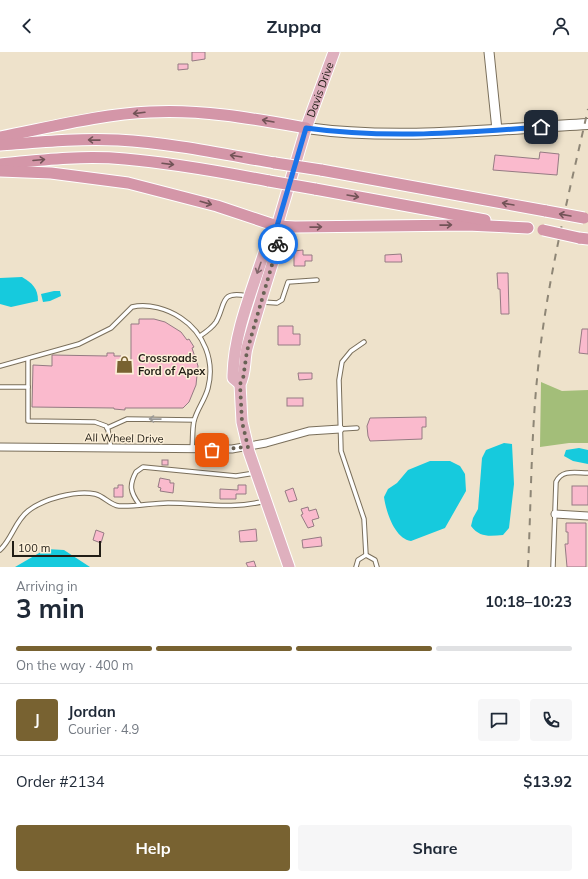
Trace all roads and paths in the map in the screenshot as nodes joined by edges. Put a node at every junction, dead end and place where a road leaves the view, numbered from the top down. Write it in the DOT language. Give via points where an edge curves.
graph roads {
  1 [pos="334,52"];
  2 [pos="489,52"];
  3 [pos="588,124"];
  4 [pos="306,128"];
  5 [pos="497,130"];
  6 [pos="0,137"];
  7 [pos="0,145"];
  8 [pos="0,164"];
  9 [pos="0,171"];
  10 [pos="586,218"];
  11 [pos="277,226"];
  12 [pos="528,228"];
  13 [pos="584,239"];
  14 [pos="317,280"];
  15 [pos="250,296"];
  16 [pos="261,302"];
  17 [pos="200,336"];
  18 [pos="364,342"];
  19 [pos="247,351"];
  20 [pos="28,359"];
  21 [pos="0,366"];
  22 [pos="240,384"];
  23 [pos="0,387"];
  24 [pos="28,387"];
  25 [pos="194,420"];
  26 [pos="107,428"];
  27 [pos="357,428"];
  28 [pos="340,429"];
  29 [pos="0,447"];
  30 [pos="248,447"];
  31 [pos="111,449"];
  32 [pos="192,450"];
  33 [pos="256,473"];
  34 [pos="588,473"];
  35 [pos="266,501"];
  36 [pos="139,504"];
  37 [pos="555,514"];
  38 [pos="588,516"];
  39 [pos="0,550"];
  40 [pos="366,555"];
  41 [pos="289,567"];
  42 [pos="356,567"];
  43 [pos="376,567"];
  44 [pos="553,567"];
  1 -- 4 [label="main road, Davis Drive"];
  2 -- 5 [label="street"];
  3 -- 5 [label="main road"];
  4 -- 5 [label="main road" via="396,135"];
  4 -- 6 [label="highway, one-way" via="215,113 149,112"];
  4 -- 11 [label="main road, Davis Drive"];
  10 -- 7 [label="highway, one-way, bridge" via="173,146 119,140"];
  8 -- 12 [label="highway, one-way, bridge" via="60,158 124,159 186,166"];
  9 -- 11 [label="highway, one-way" via="51,173 128,183 217,206"];
  11 -- 12 [label="highway, one-way" via="467,225"];
  11 -- 15 [label="main road, one-way" via="269,237"];
  11 -- 16 [label="main road" via="280,239"];
  12 -- 13 [label="highway, bridge"];
  14 -- 16 [label="lane" via="288,282 282,300 277,303"];
  15 -- 17 [label="lane" via="235,294 227,297 217,321"];
  15 -- 19 [label="main road" via="254,303 246,330"];
  15 -- 22 [label="main road" via="234,354 233,378"];
  16 -- 19 [label="main road"];
  17 -- 20 [label="lane" via="190,324 170,312 135,306 111,328 91,338 68,348"];
  17 -- 25 [label="lane" via="209,361 210,379"];
  18 -- 28 [label="lane" via="351,351 341,366"];
  19 -- 22 [label="main road"];
  20 -- 21 [label="lane"];
  20 -- 24 [label="lane"];
  22 -- 30 [label="main road" via="242,422"];
  23 -- 24 [label="lane"];
  24 -- 26 [label="lane" via="28,421 95,422"];
  25 -- 26 [label="lane, one-way" via="128,419"];
  25 -- 32 [label="lane"];
  26 -- 31 [label="lane"];
  27 -- 28 [label="lane"];
  28 -- 30 [label="street, All Wheel Drive" via="309,431"];
  28 -- 40 [label="lane" via="342,456 365,524"];
  29 -- 31 [label="street, All Wheel Drive"];
  30 -- 32 [label="street, All Wheel Drive"];
  30 -- 33 [label="main road"];
  31 -- 32 [label="street, All Wheel Drive"];
  33 -- 35 [label="main road"];
  33 -- 36 [label="lane" via="236,476 143,467 136,472 132,484 132,496"];
  34 -- 37 [label="lane" via="568,472 559,476 556,482"];
  35 -- 36 [label="lane" via="214,507 170,503"];
  35 -- 41 [label="main road"];
  36 -- 39 [label="lane" via="120,506 95,494 85,493 57,498 28,511"];
  37 -- 38 [label="street"];
  37 -- 44 [label="lane"];
  40 -- 42 [label="lane" via="358,560"];
  40 -- 43 [label="lane" via="375,560"];
}
